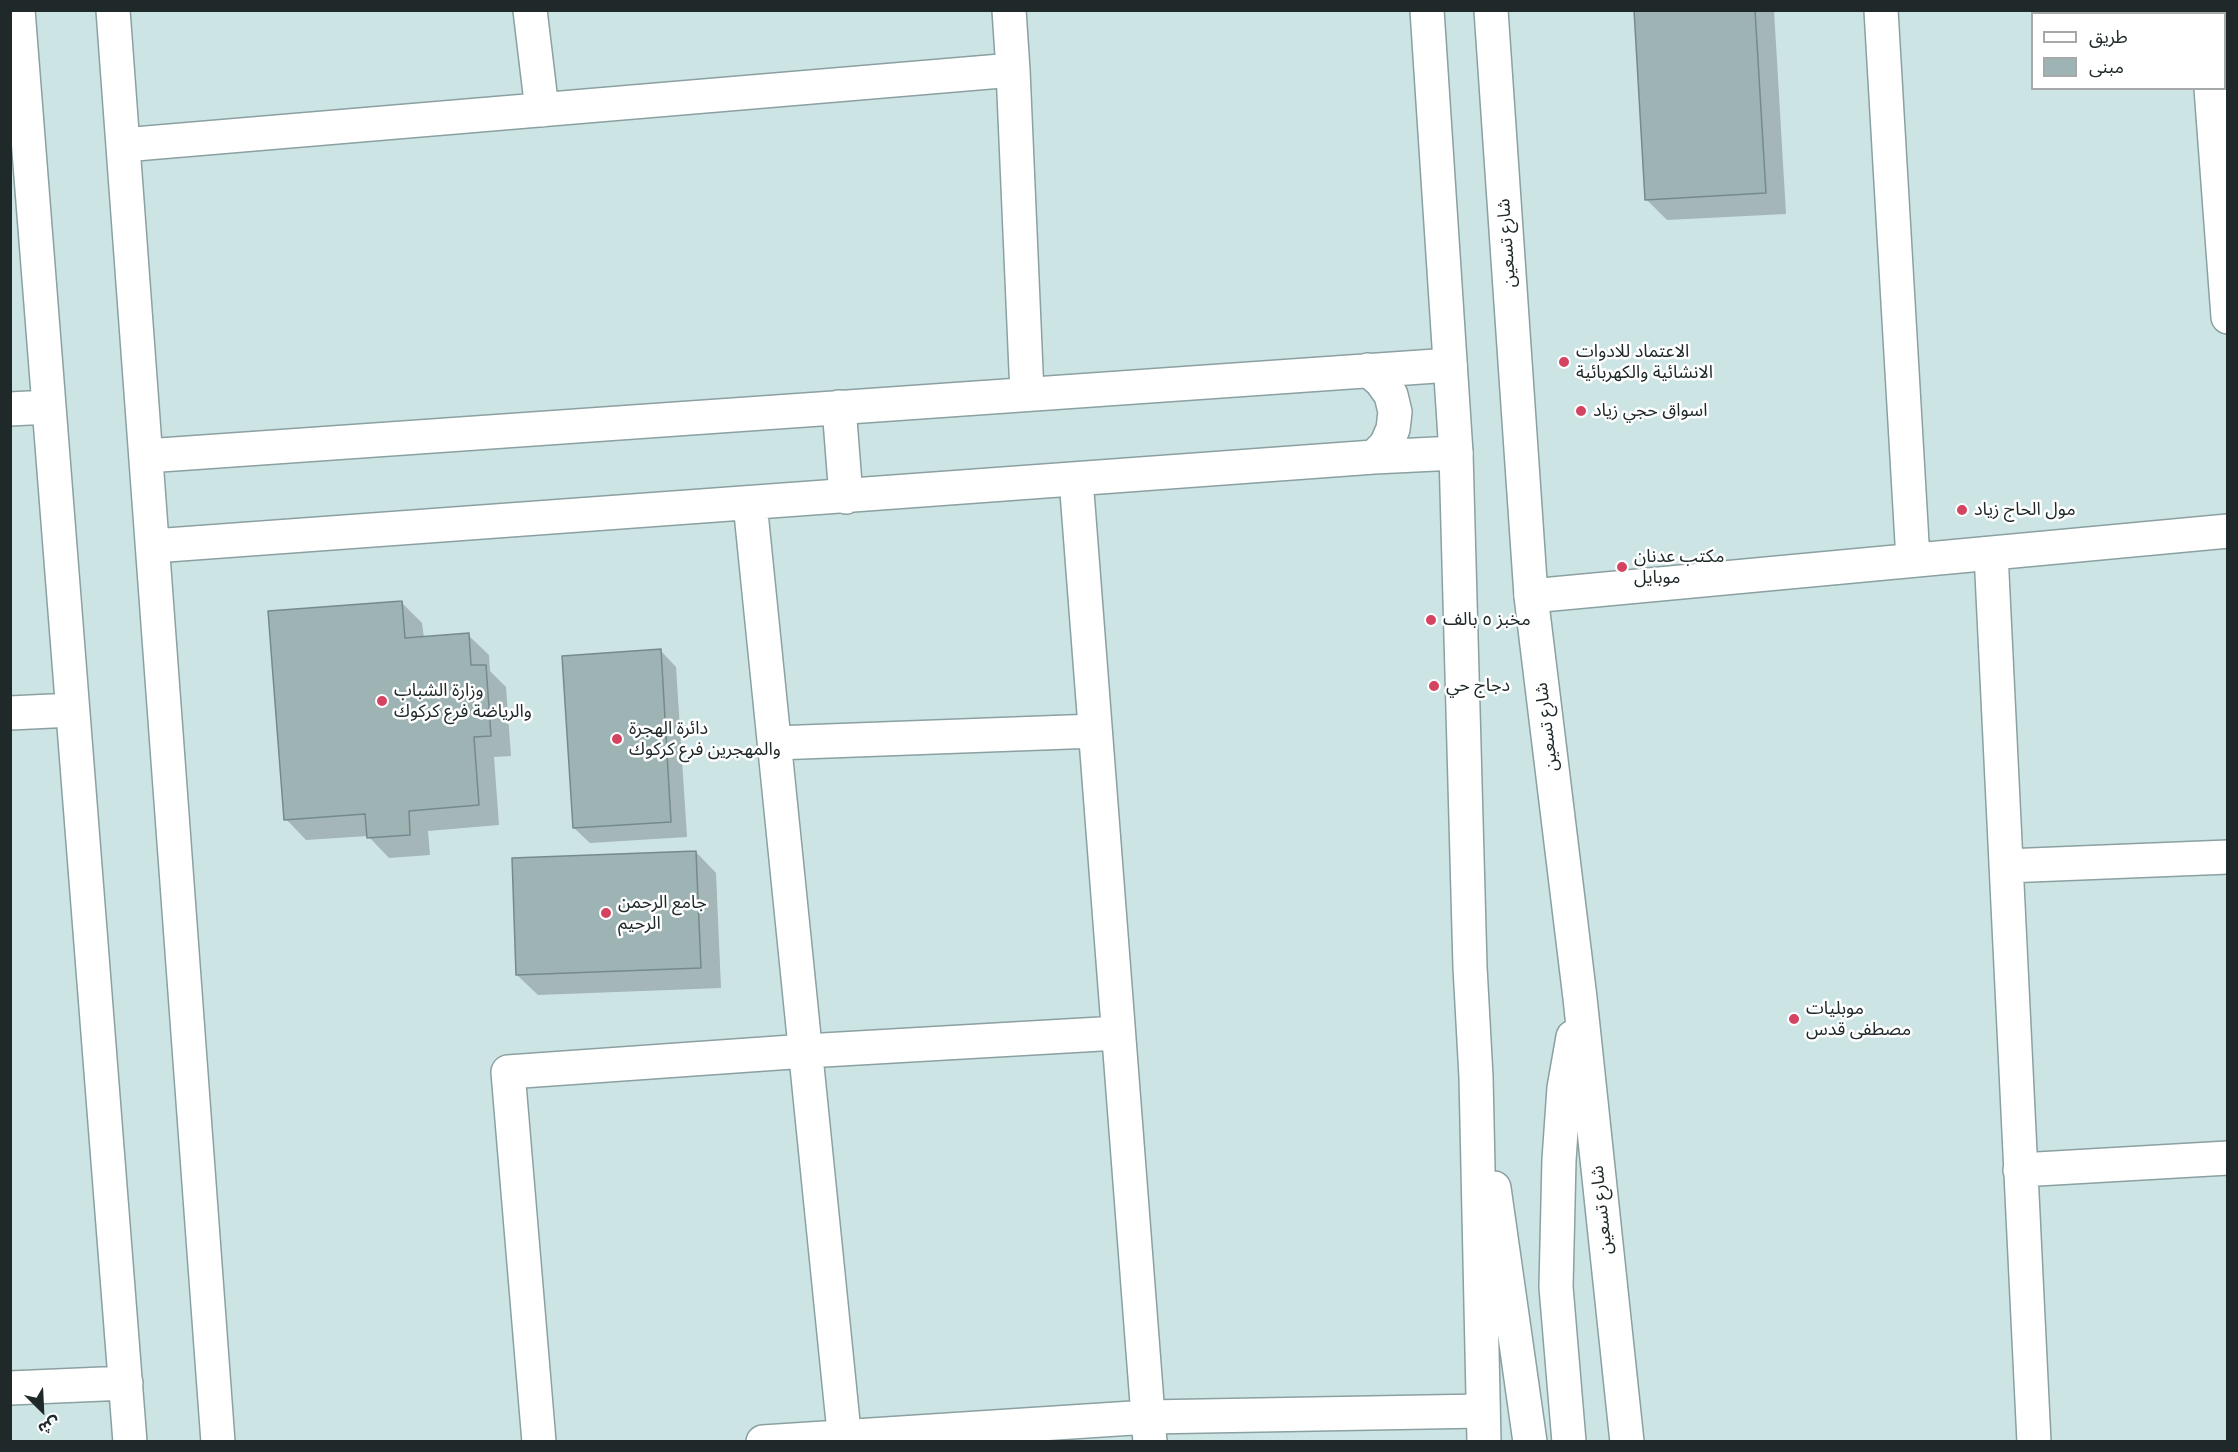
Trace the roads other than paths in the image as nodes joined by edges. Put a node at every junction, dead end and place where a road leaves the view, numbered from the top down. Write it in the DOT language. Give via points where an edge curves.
graph roads {
  1 [pos="18,10"];
  2 [pos="113,10"];
  3 [pos="530,10"];
  4 [pos="1010,10"];
  5 [pos="1427,10"];
  6 [pos="1491,10"];
  7 [pos="1881,10"];
  8 [pos="1013,70"];
  9 [pos="2211,90"];
  10 [pos="18,106"];
  11 [pos="542,110"];
  12 [pos="123,145"];
  13 [pos="2228,317"];
  14 [pos="1450,365"];
  15 [pos="1368,370"];
  16 [pos="1027,394"];
  17 [pos="48,407"];
  18 [pos="839,407"];
  19 [pos="10,409"];
  20 [pos="1456,453"];
  21 [pos="146,456"];
  22 [pos="1374,458"];
  23 [pos="1076,479"];
  24 [pos="846,497"];
  25 [pos="750,504"];
  26 [pos="2228,531"];
  27 [pos="153,546"];
  28 [pos="1991,553"];
  29 [pos="1913,560"];
  30 [pos="1531,596"];
  31 [pos="72,710"];
  32 [pos="10,713"];
  33 [pos="1095,731"];
  34 [pos="775,743"];
  35 [pos="2228,857"];
  36 [pos="2006,866"];
  37 [pos="1580,998"];
  38 [pos="1118,1034"];
  39 [pos="806,1051"];
  40 [pos="1476,1077"];
  41 [pos="2228,1158"];
  42 [pos="2020,1170"];
  43 [pos="126,1383"];
  44 [pos="10,1388"];
  45 [pos="1483,1426"];
  46 [pos="1149,1429"];
  47 [pos="845,1439"];
  48 [pos="130,1442"];
  49 [pos="218,1442"];
  50 [pos="539,1442"];
  51 [pos="763,1442"];
  52 [pos="1530,1442"];
  53 [pos="1569,1442"];
  54 [pos="1627,1442"];
  55 [pos="2034,1442"];
  1 -- 10 [label="street"];
  2 -- 12 [label="street"];
  3 -- 11 [label="street"];
  4 -- 8 [label="street"];
  5 -- 14 [label="street"];
  6 -- 30 [label="street, شارع تسعين"];
  7 -- 29 [label="street"];
  8 -- 11 [label="street"];
  8 -- 16 [label="street"];
  9 -- 13 [label="street"];
  10 -- 17 [label="street"];
  11 -- 12 [label="street"];
  12 -- 21 [label="street"];
  14 -- 15 [label="street"];
  14 -- 20 [label="street"];
  15 -- 16 [label="street"];
  15 -- 22 [label="street" via="1391,395 1395,412 1394,429"];
  16 -- 18 [label="street"];
  17 -- 19 [label="street"];
  17 -- 31 [label="street"];
  18 -- 21 [label="street"];
  18 -- 24 [label="street"];
  20 -- 22 [label="street"];
  20 -- 40 [label="street"];
  21 -- 27 [label="street"];
  22 -- 23 [label="street"];
  23 -- 24 [label="street"];
  23 -- 33 [label="street"];
  24 -- 25 [label="street"];
  25 -- 27 [label="street"];
  25 -- 34 [label="street"];
  26 -- 28 [label="street"];
  27 -- 49 [label="street"];
  28 -- 29 [label="street"];
  28 -- 36 [label="street"];
  29 -- 30 [label="street"];
  30 -- 37 [label="street, شارع تسعين"];
  31 -- 32 [label="street"];
  31 -- 43 [label="street"];
  33 -- 34 [label="street"];
  33 -- 38 [label="street"];
  34 -- 39 [label="street"];
  35 -- 36 [label="street"];
  36 -- 42 [label="street"];
  37 -- 53 [label="street" via="1564,1088 1556,1287"];
  37 -- 54 [label="street, شارع تسعين"];
  38 -- 39 [label="street"];
  38 -- 46 [label="street"];
  39 -- 47 [label="street"];
  39 -- 50 [label="street" via="508,1072"];
  40 -- 45 [label="street"];
  40 -- 52 [label="street" via="1502,1232"];
  41 -- 42 [label="street"];
  42 -- 55 [label="street"];
  43 -- 44 [label="street"];
  43 -- 48 [label="street"];
  45 -- 46 [label="street"];
  46 -- 47 [label="street"];
  47 -- 51 [label="street"];
}
